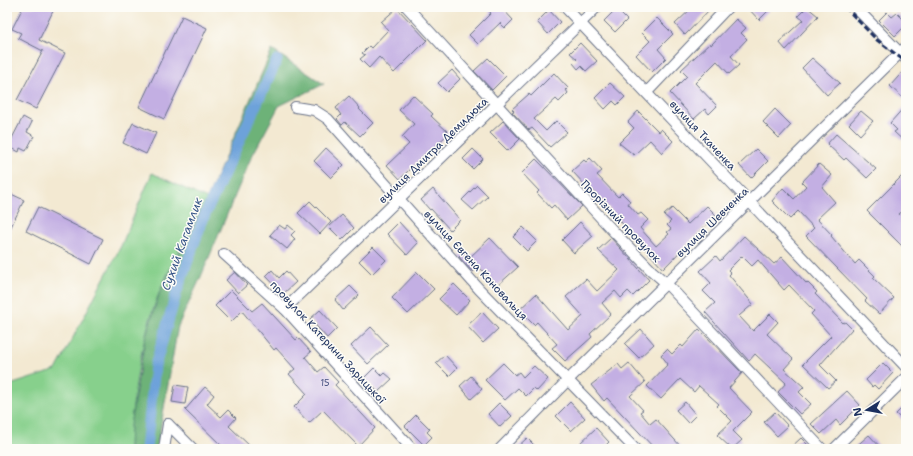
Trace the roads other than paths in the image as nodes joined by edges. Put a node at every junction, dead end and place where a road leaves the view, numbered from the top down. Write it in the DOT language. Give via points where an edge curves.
graph roads {
  1 [pos="407,7"];
  2 [pos="565,7"];
  3 [pos="597,7"];
  4 [pos="728,7"];
  5 [pos="855,7"];
  6 [pos="581,24"];
  7 [pos="904,53"];
  8 [pos="646,92"];
  9 [pos="496,105"];
  10 [pos="295,107"];
  11 [pos="398,199"];
  12 [pos="749,203"];
  13 [pos="224,254"];
  14 [pos="666,283"];
  15 [pos="285,310"];
  16 [pos="906,367"];
  17 [pos="906,378"];
  18 [pos="569,379"];
  19 [pos="164,449"];
  20 [pos="193,449"];
  21 [pos="412,449"];
  22 [pos="500,449"];
  23 [pos="635,449"];
  24 [pos="822,449"];
  25 [pos="834,449"];
  1 -- 9 [label="street, Прорізний провулок"];
  2 -- 6 [label="street, вулиця Ткаченка"];
  3 -- 6 [label="street, вулиця Дмитра Демидюка"];
  4 -- 8 [label="street"];
  5 -- 7 [label="street"];
  6 -- 8 [label="street, вулиця Ткаченка"];
  6 -- 9 [label="street, вулиця Дмитра Демидюка"];
  7 -- 12 [label="street, вулиця Шевченка"];
  8 -- 12 [label="street, вулиця Ткаченка"];
  9 -- 11 [label="street, вулиця Дмитра Демидюка"];
  9 -- 14 [label="street, Прорізний провулок" via="614,232"];
  10 -- 11 [label="street, вулиця Євгена Коновальця" via="314,110 328,119"];
  11 -- 15 [label="street, вулиця Дмитра Демидюка"];
  11 -- 18 [label="street, вулиця Євгена Коновальця" via="479,289"];
  12 -- 14 [label="street, вулиця Шевченка"];
  12 -- 16 [label="street, вулиця Ткаченка"];
  13 -- 15 [label="street, провулок Катерини Зарицької"];
  14 -- 18 [label="street, вулиця Шевченка"];
  14 -- 24 [label="street, Прорізний провулок"];
  15 -- 21 [label="street, провулок Катерини Зарицької"];
  17 -- 25 [label="street"];
  18 -- 22 [label="street, вулиця Шевченка"];
  18 -- 23 [label="street, вулиця Євгена Коновальця"];
  19 -- 20 [label="street" via="168,424"];
}
